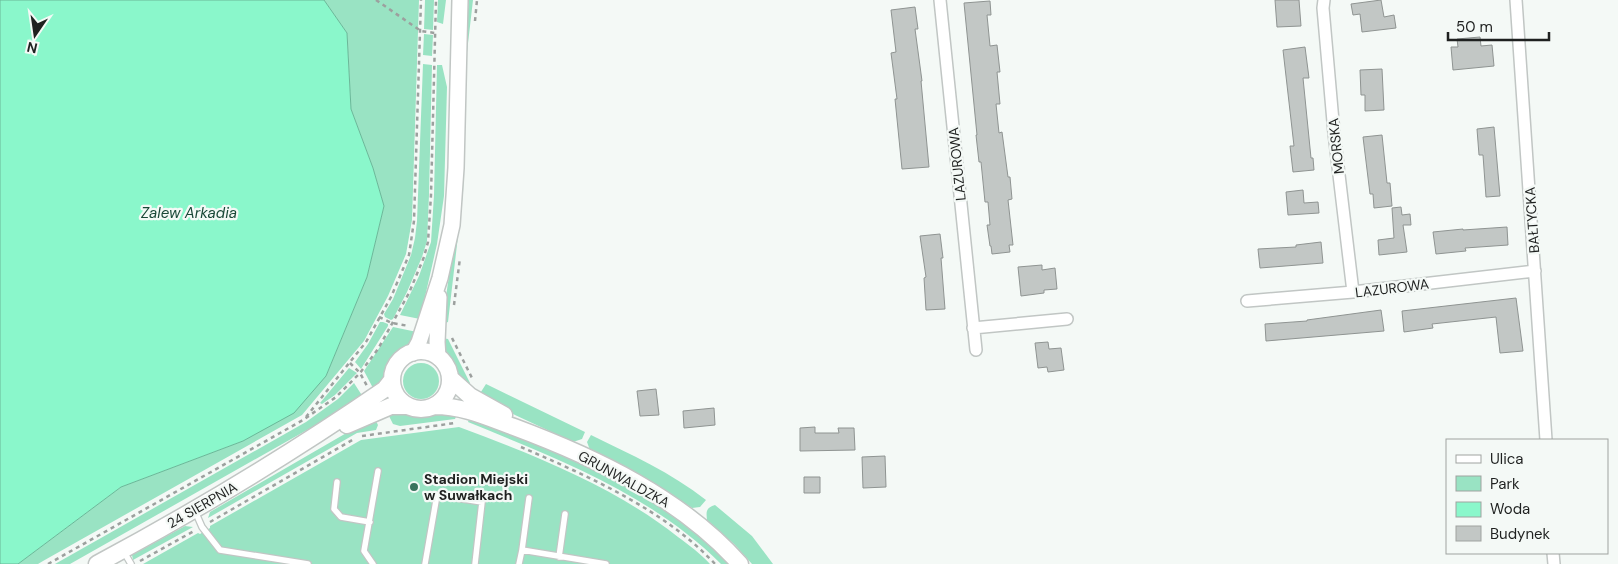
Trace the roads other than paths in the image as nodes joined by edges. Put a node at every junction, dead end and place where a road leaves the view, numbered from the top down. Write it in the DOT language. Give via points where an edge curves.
graph roads {
  1 [pos="460,0"];
  2 [pos="940,0"];
  3 [pos="1324,0"];
  4 [pos="1516,0"];
  5 [pos="1535,271"];
  6 [pos="440,278"];
  7 [pos="1353,292"];
  8 [pos="1247,301"];
  9 [pos="1067,319"];
  10 [pos="973,328"];
  11 [pos="976,350"];
  12 [pos="413,353"];
  13 [pos="438,357"];
  14 [pos="450,378"];
  15 [pos="392,380"];
  16 [pos="408,406"];
  17 [pos="434,406"];
  18 [pos="1546,439"];
  19 [pos="547,440"];
  20 [pos="306,443"];
  21 [pos="378,471"];
  22 [pos="337,482"];
  23 [pos="528,498"];
  24 [pos="195,511"];
  25 [pos="565,514"];
  26 [pos="370,522"];
  27 [pos="522,550"];
  28 [pos="559,557"];
  29 [pos="129,559"];
  30 [pos="97,564"];
  31 [pos="308,564"];
  32 [pos="372,564"];
  33 [pos="425,564"];
  34 [pos="474,564"];
  35 [pos="519,564"];
  36 [pos="606,564"];
  37 [pos="740,564"];
  1 -- 6 [label="street" via="454,199 452,225"];
  2 -- 10 [label="street, LAZUROWA"];
  3 -- 7 [label="street, MORSKA" via="1334,134"];
  4 -- 5 [label="street, BAŁTYCKA"];
  5 -- 7 [label="street, LAZUROWA"];
  5 -- 18 [label="street, BAŁTYCKA"];
  6 -- 12 [label="street"];
  6 -- 13 [label="street"];
  7 -- 8 [label="street, LAZUROWA"];
  9 -- 10 [label="street"];
  10 -- 11 [label="street, LAZUROWA"];
  12 -- 13 [label="main road" via="426,352"];
  12 -- 15 [label="main road" via="395,367"];
  13 -- 14 [label="main road"];
  14 -- 17 [label="main road" via="447,394"];
  14 -- 19 [label="main road, GRUNWALDZKA" via="470,396"];
  15 -- 16 [label="main road" via="395,393"];
  15 -- 20 [label="main road, 24 SIERPNIA" via="385,389"];
  16 -- 17 [label="main road" via="416,409"];
  16 -- 20 [label="main road, 24 SIERPNIA" via="379,410"];
  17 -- 19 [label="main road, GRUNWALDZKA" via="465,409"];
  19 -- 37 [label="main road, GRUNWALDZKA" via="626,477 671,504 702,527"];
  20 -- 24 [label="main road, 24 SIERPNIA"];
  21 -- 26 [label="lane"];
  22 -- 26 [label="lane" via="334,509 341,518"];
  23 -- 27 [label="lane"];
  24 -- 29 [label="main road, 24 SIERPNIA"];
  24 -- 31 [label="lane" via="202,527 220,550"];
  25 -- 28 [label="lane"];
  26 -- 32 [label="lane" via="364,551"];
  27 -- 28 [label="lane"];
  27 -- 35 [label="lane"];
  28 -- 36 [label="lane"];
  29 -- 30 [label="main road, 24 SIERPNIA"];
  33 -- 34 [label="lane" via="437,495 482,502"];
}
